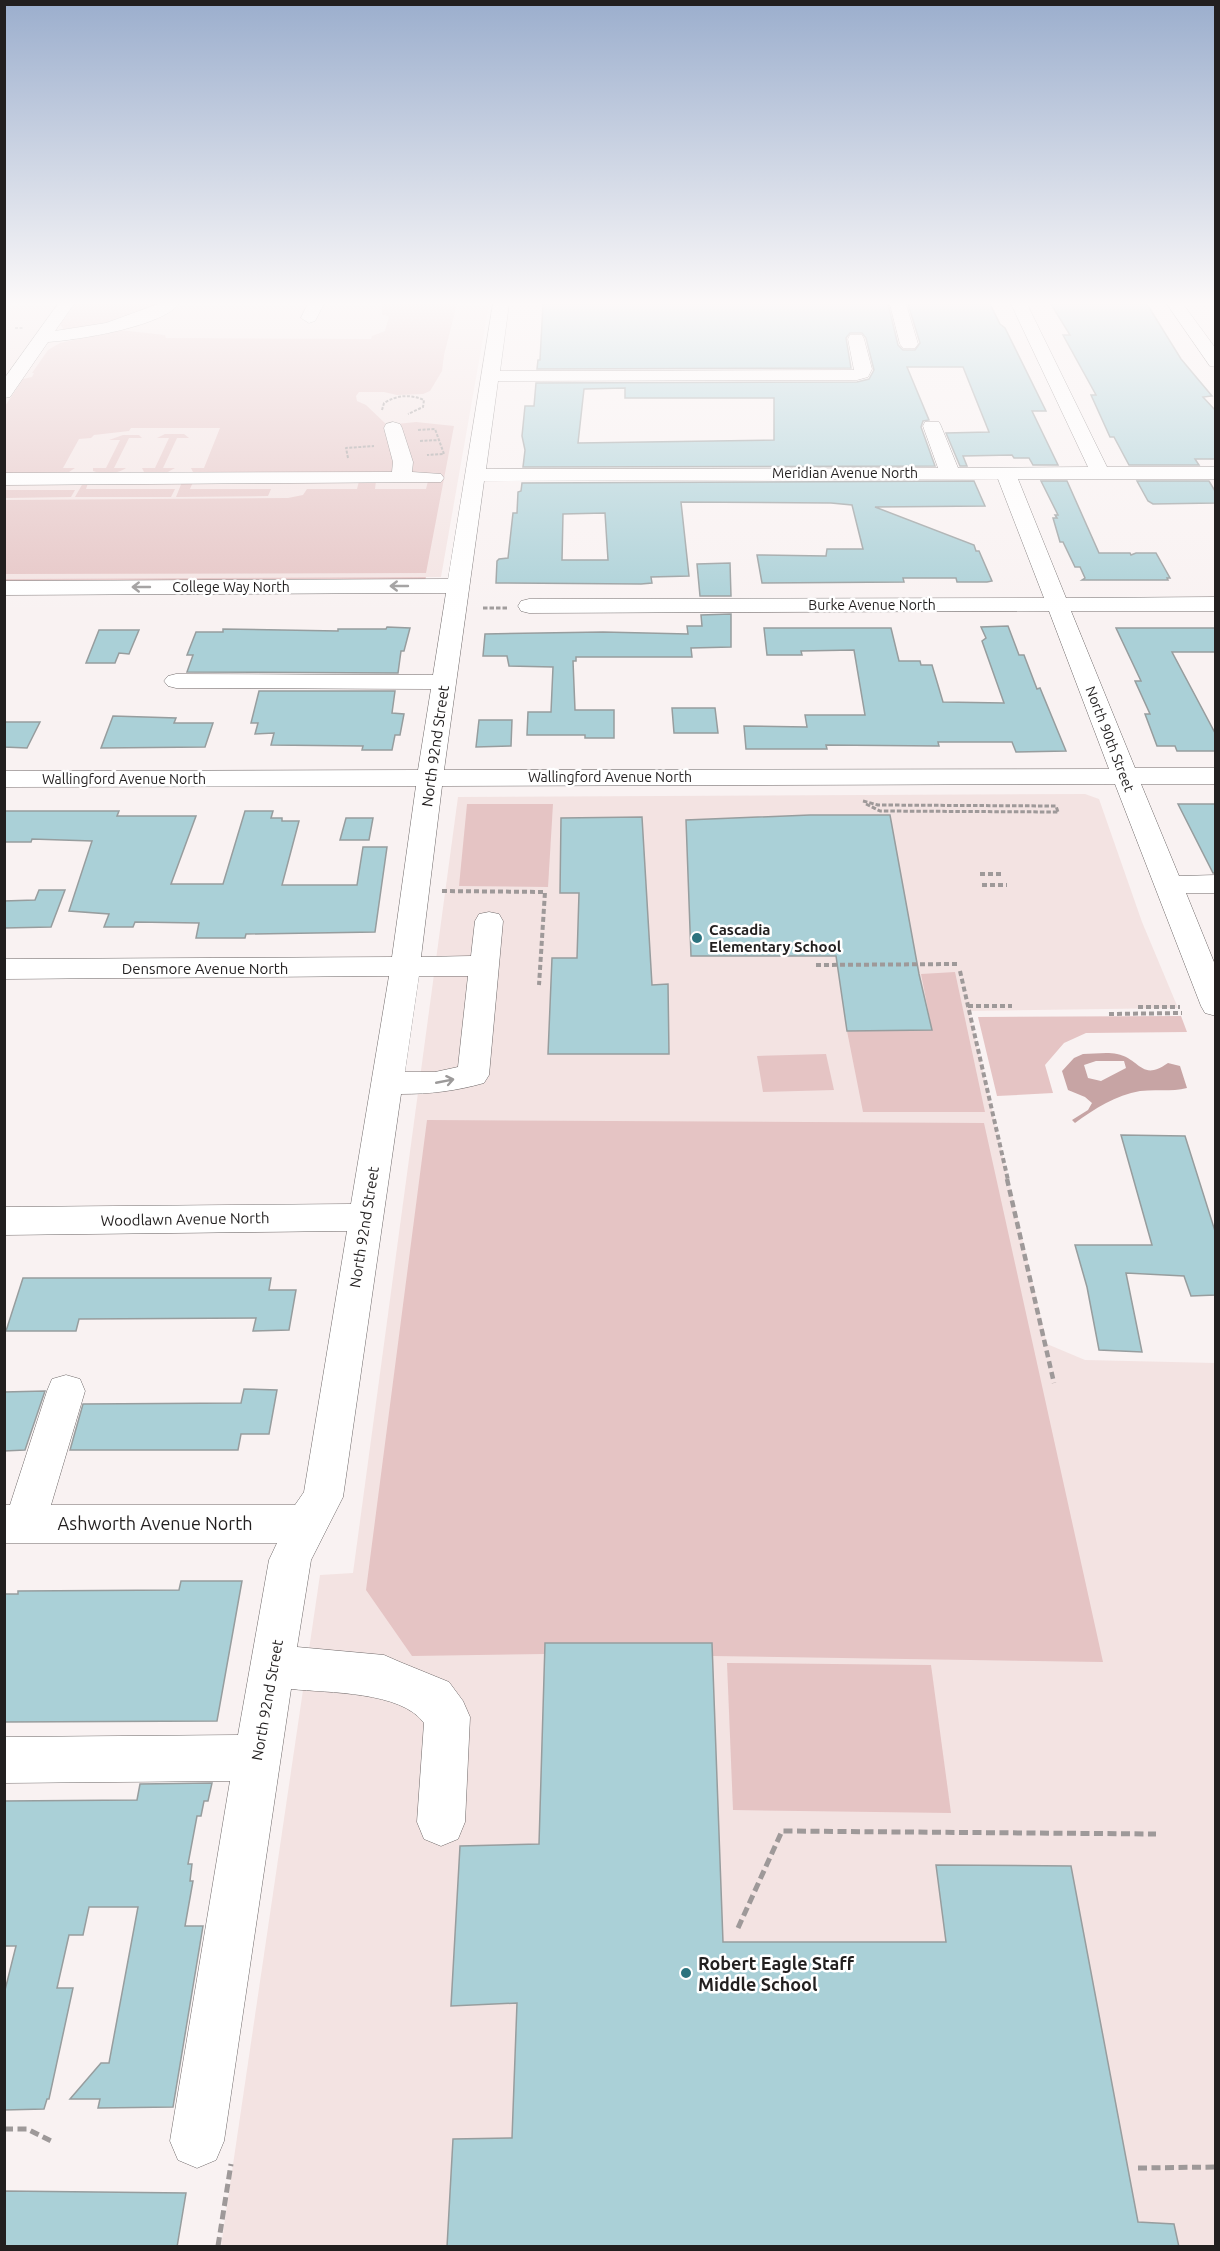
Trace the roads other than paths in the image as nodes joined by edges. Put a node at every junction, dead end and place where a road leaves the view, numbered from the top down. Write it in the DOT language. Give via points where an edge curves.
graph roads {
  1 [pos="484,409"];
  2 [pos="1070,409"];
  3 [pos="932,426"];
  4 [pos="393,428"];
  5 [pos="431,470"];
  6 [pos="950,472"];
  7 [pos="1005,472"];
  8 [pos="1100,472"];
  9 [pos="1215,473"];
  10 [pos="474,475"];
  11 [pos="401,478"];
  12 [pos="4,479"];
  13 [pos="4,588"];
  14 [pos="456,594"];
  15 [pos="4,604"];
  16 [pos="1215,604"];
  17 [pos="1058,605"];
  18 [pos="520,607"];
  19 [pos="176,681"];
  20 [pos="444,682"];
  21 [pos="1124,776"];
  22 [pos="1215,776"];
  23 [pos="430,777"];
  24 [pos="4,779"];
  25 [pos="1215,884"];
  26 [pos="1167,885"];
  27 [pos="489,921"];
  28 [pos="405,967"];
  29 [pos="4,969"];
  30 [pos="484,974"];
  31 [pos="1215,1006"];
  32 [pos="387,1083"];
  33 [pos="365,1217"];
  34 [pos="4,1221"];
  35 [pos="66,1391"];
  36 [pos="15,1523"];
  37 [pos="306,1524"];
  38 [pos="273,1666"];
  39 [pos="257,1758"];
  40 [pos="4,1760"];
  41 [pos="441,1822"];
  42 [pos="197,2141"];
  1 -- 10 [label="street, North 92nd Street"];
  2 -- 8 [label="street"];
  3 -- 6 [label="street"];
  4 -- 11 [label="street" via="403,462"];
  5 -- 11 [label="street"];
  6 -- 7 [label="street, Meridian Avenue North"];
  6 -- 10 [label="street, Meridian Avenue North"];
  7 -- 8 [label="street, Meridian Avenue North"];
  7 -- 17 [label="street, North 90th Street"];
  8 -- 9 [label="street, Meridian Avenue North"];
  10 -- 14 [label="street, North 92nd Street"];
  11 -- 12 [label="street"];
  14 -- 13 [label="street, College Way North, one-way"];
  14 -- 15 [label="street, College Way North"];
  14 -- 20 [label="street, North 92nd Street"];
  16 -- 17 [label="street, Burke Avenue North"];
  17 -- 18 [label="street, Burke Avenue North"];
  17 -- 21 [label="street, North 90th Street"];
  19 -- 20 [label="street"];
  20 -- 23 [label="street, North 92nd Street"];
  21 -- 22 [label="street, Wallingford Avenue North"];
  21 -- 23 [label="street, Wallingford Avenue North"];
  21 -- 26 [label="street, North 90th Street"];
  23 -- 24 [label="street, Wallingford Avenue North"];
  23 -- 28 [label="street, North 92nd Street"];
  25 -- 26 [label="street"];
  26 -- 31 [label="street, North 90th Street"];
  27 -- 30 [label="street"];
  28 -- 29 [label="street, Densmore Avenue North"];
  28 -- 30 [label="street, Densmore Avenue North"];
  28 -- 32 [label="street, North 92nd Street"];
  32 -- 30 [label="street, one-way" via="435,1083 473,1076"];
  32 -- 33 [label="street, North 92nd Street"];
  33 -- 34 [label="street, Woodlawn Avenue North"];
  33 -- 37 [label="street, North 92nd Street" via="323,1497"];
  35 -- 36 [label="street"];
  36 -- 37 [label="street, Ashworth Avenue North"];
  37 -- 38 [label="street, North 92nd Street" via="290,1560"];
  38 -- 39 [label="street, North 92nd Street"];
  38 -- 41 [label="street" via="384,1677 433,1698 447,1717"];
  39 -- 40 [label="street"];
  39 -- 42 [label="street, North 92nd Street"];
}
